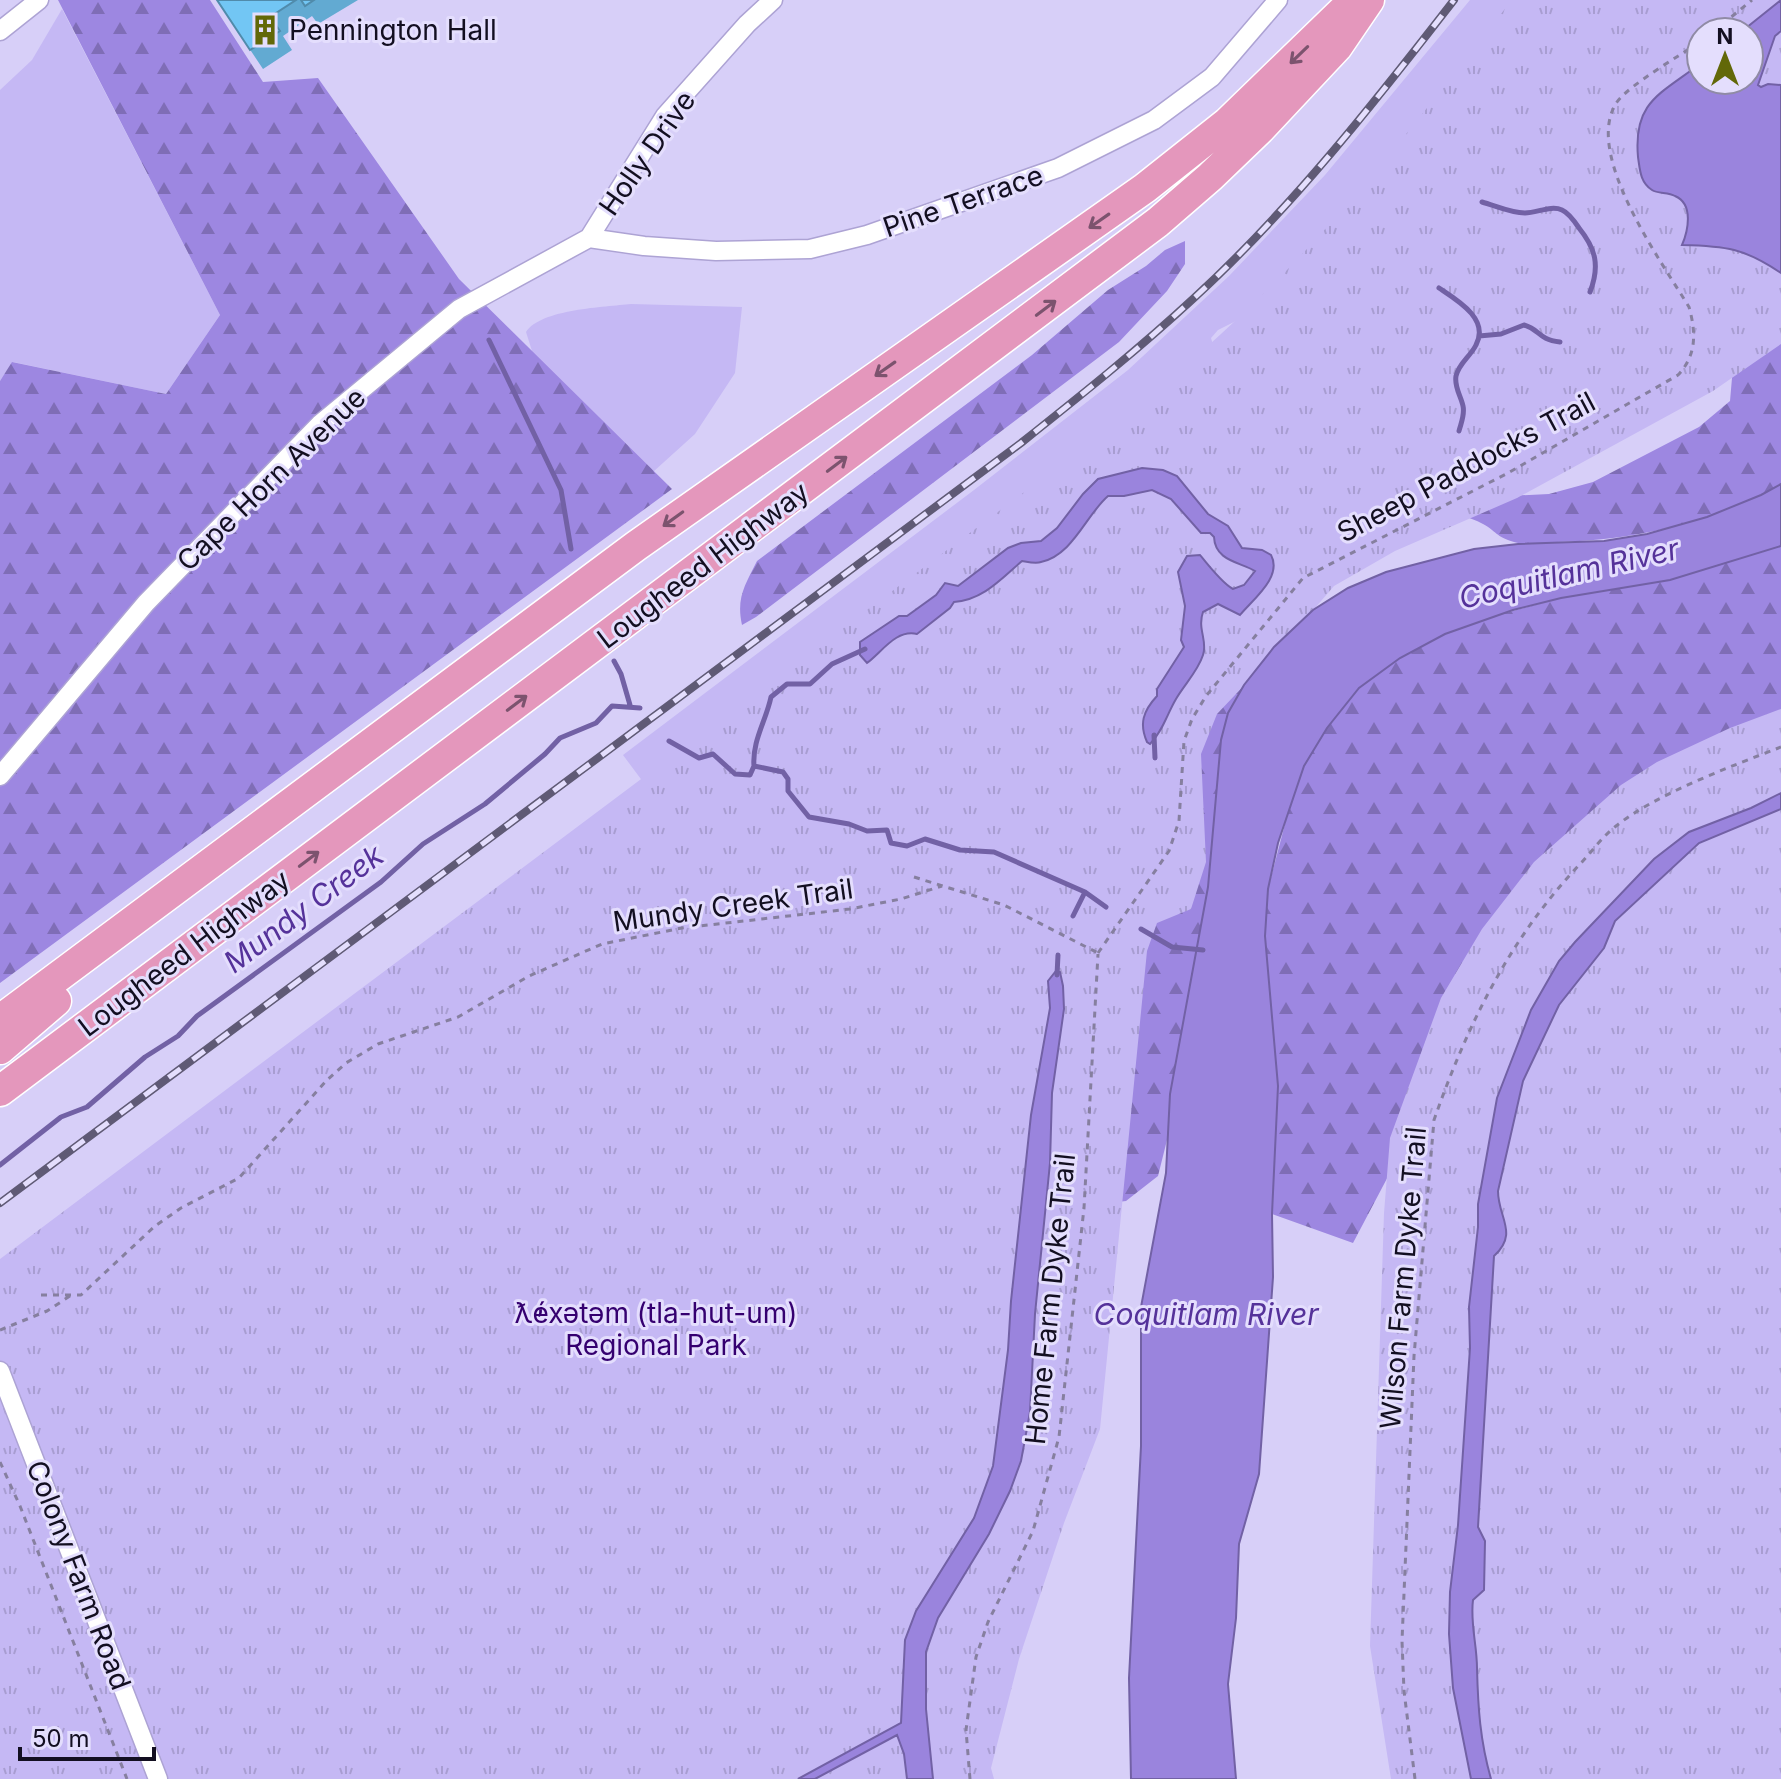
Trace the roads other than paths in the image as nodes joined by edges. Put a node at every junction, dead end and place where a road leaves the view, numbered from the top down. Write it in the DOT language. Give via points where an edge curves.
graph roads {
  1 [pos="39,0"];
  2 [pos="773,0"];
  3 [pos="1278,0"];
  4 [pos="1354,0"];
  5 [pos="1369,0"];
  6 [pos="0,31"];
  7 [pos="589,238"];
  8 [pos="0,776"];
  9 [pos="232,846"];
  10 [pos="0,1020"];
  11 [pos="0,1049"];
  12 [pos="0,1091"];
  13 [pos="0,1371"];
  14 [pos="158,1779"];
  1 -- 6 [label="street"];
  2 -- 7 [label="street, Holly Drive" via="665,116"];
  3 -- 7 [label="street, Pine Terrace" via="1212,77 1154,120 1058,168 867,235 810,249 716,251"];
  4 -- 9 [label="main road, Lougheed Highway, one-way" via="1227,123 1145,188 647,538"];
  12 -- 5 [label="main road, Lougheed Highway, one-way" via="1148,229 1260,129 1337,47"];
  7 -- 8 [label="street, Cape Horn Avenue" via="459,309 320,424 146,603"];
  9 -- 10 [label="main road, Lougheed Highway"];
  9 -- 11 [label="main road"];
  13 -- 14 [label="street, Colony Farm Road"];
}
